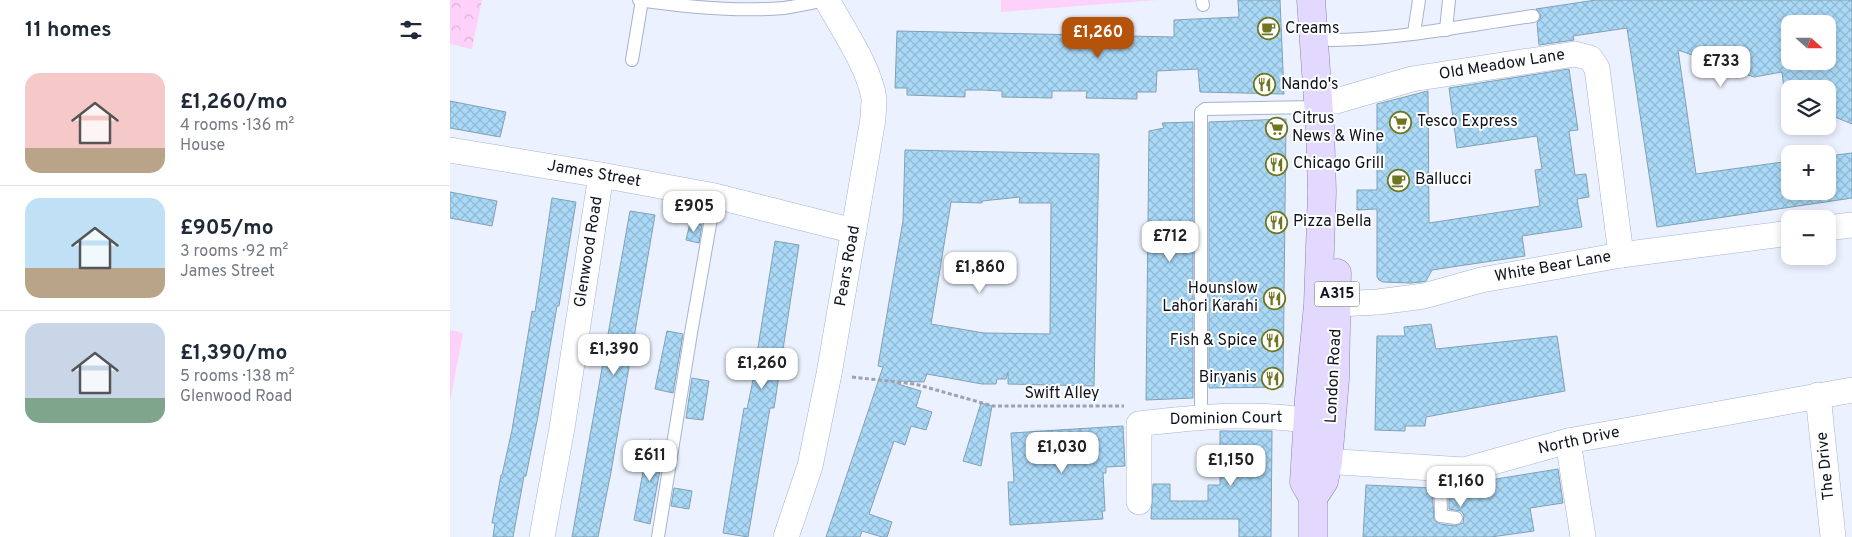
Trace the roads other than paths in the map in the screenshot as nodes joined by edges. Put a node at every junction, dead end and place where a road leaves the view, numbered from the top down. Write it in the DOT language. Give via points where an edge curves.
graph roads {
  1 [pos="640,0"];
  2 [pos="826,0"];
  3 [pos="1311,0"];
  4 [pos="1327,0"];
  5 [pos="1419,0"];
  6 [pos="1449,0"];
  7 [pos="1533,16"];
  8 [pos="1446,30"];
  9 [pos="1414,33"];
  10 [pos="1322,40"];
  11 [pos="632,60"];
  12 [pos="1327,104"];
  13 [pos="450,150"];
  14 [pos="601,175"];
  15 [pos="715,196"];
  16 [pos="1852,225"];
  17 [pos="1836,227"];
  18 [pos="854,231"];
  19 [pos="1781,234"];
  20 [pos="1621,256"];
  21 [pos="1327,305"];
  22 [pos="1852,390"];
  23 [pos="1818,395"];
  24 [pos="1201,404"];
  25 [pos="1320,422"];
  26 [pos="1568,441"];
  27 [pos="1317,461"];
  28 [pos="1440,470"];
  29 [pos="1139,502"];
  30 [pos="1456,518"];
  31 [pos="542,537"];
  32 [pos="658,537"];
  33 [pos="786,537"];
  34 [pos="1312,537"];
  35 [pos="1583,537"];
  36 [pos="1833,537"];
  1 -- 2 [label="lane" via="760,9 786,8"];
  1 -- 11 [label="lane"];
  2 -- 18 [label="street, Pears Road" via="862,66 874,100"];
  3 -- 10 [label="main road, A315"];
  4 -- 10 [label="main road, A315"];
  5 -- 9 [label="lane"];
  6 -- 8 [label="lane"];
  7 -- 8 [label="lane"];
  8 -- 9 [label="lane"];
  9 -- 10 [label="lane" via="1364,40"];
  10 -- 12 [label="main road, A315"];
  12 -- 20 [label="street, Old Meadow Lane" via="1412,79 1575,54 1590,58 1597,68"];
  12 -- 21 [label="main road, London Road / A315" via="1338,194"];
  12 -- 24 [label="lane" via="1205,109 1201,112"];
  13 -- 14 [label="street, James Street"];
  14 -- 15 [label="street, James Street"];
  14 -- 31 [label="street, Glenwood Road"];
  15 -- 18 [label="street, James Street"];
  15 -- 32 [label="lane"];
  16 -- 17 [label="street"];
  18 -- 33 [label="street, Pears Road" via="810,466"];
  19 -- 20 [label="street, White Bear Lane"];
  20 -- 21 [label="street, White Bear Lane" via="1481,280 1424,296"];
  21 -- 25 [label="main road, London Road / A315" via="1335,379"];
  22 -- 23 [label="street, North Drive"];
  23 -- 26 [label="street, North Drive"];
  23 -- 36 [label="street, The Drive"];
  25 -- 27 [label="main road, London Road / A315"];
  25 -- 29 [label="street, Dominion Court" via="1268,416 1193,417 1139,424"];
  26 -- 28 [label="street, North Drive" via="1464,470"];
  26 -- 35 [label="street"];
  27 -- 28 [label="street, North Drive"];
  27 -- 34 [label="main road, London Road / A315" via="1304,482 1313,498"];
  28 -- 30 [label="lane" via="1441,516"];
}
